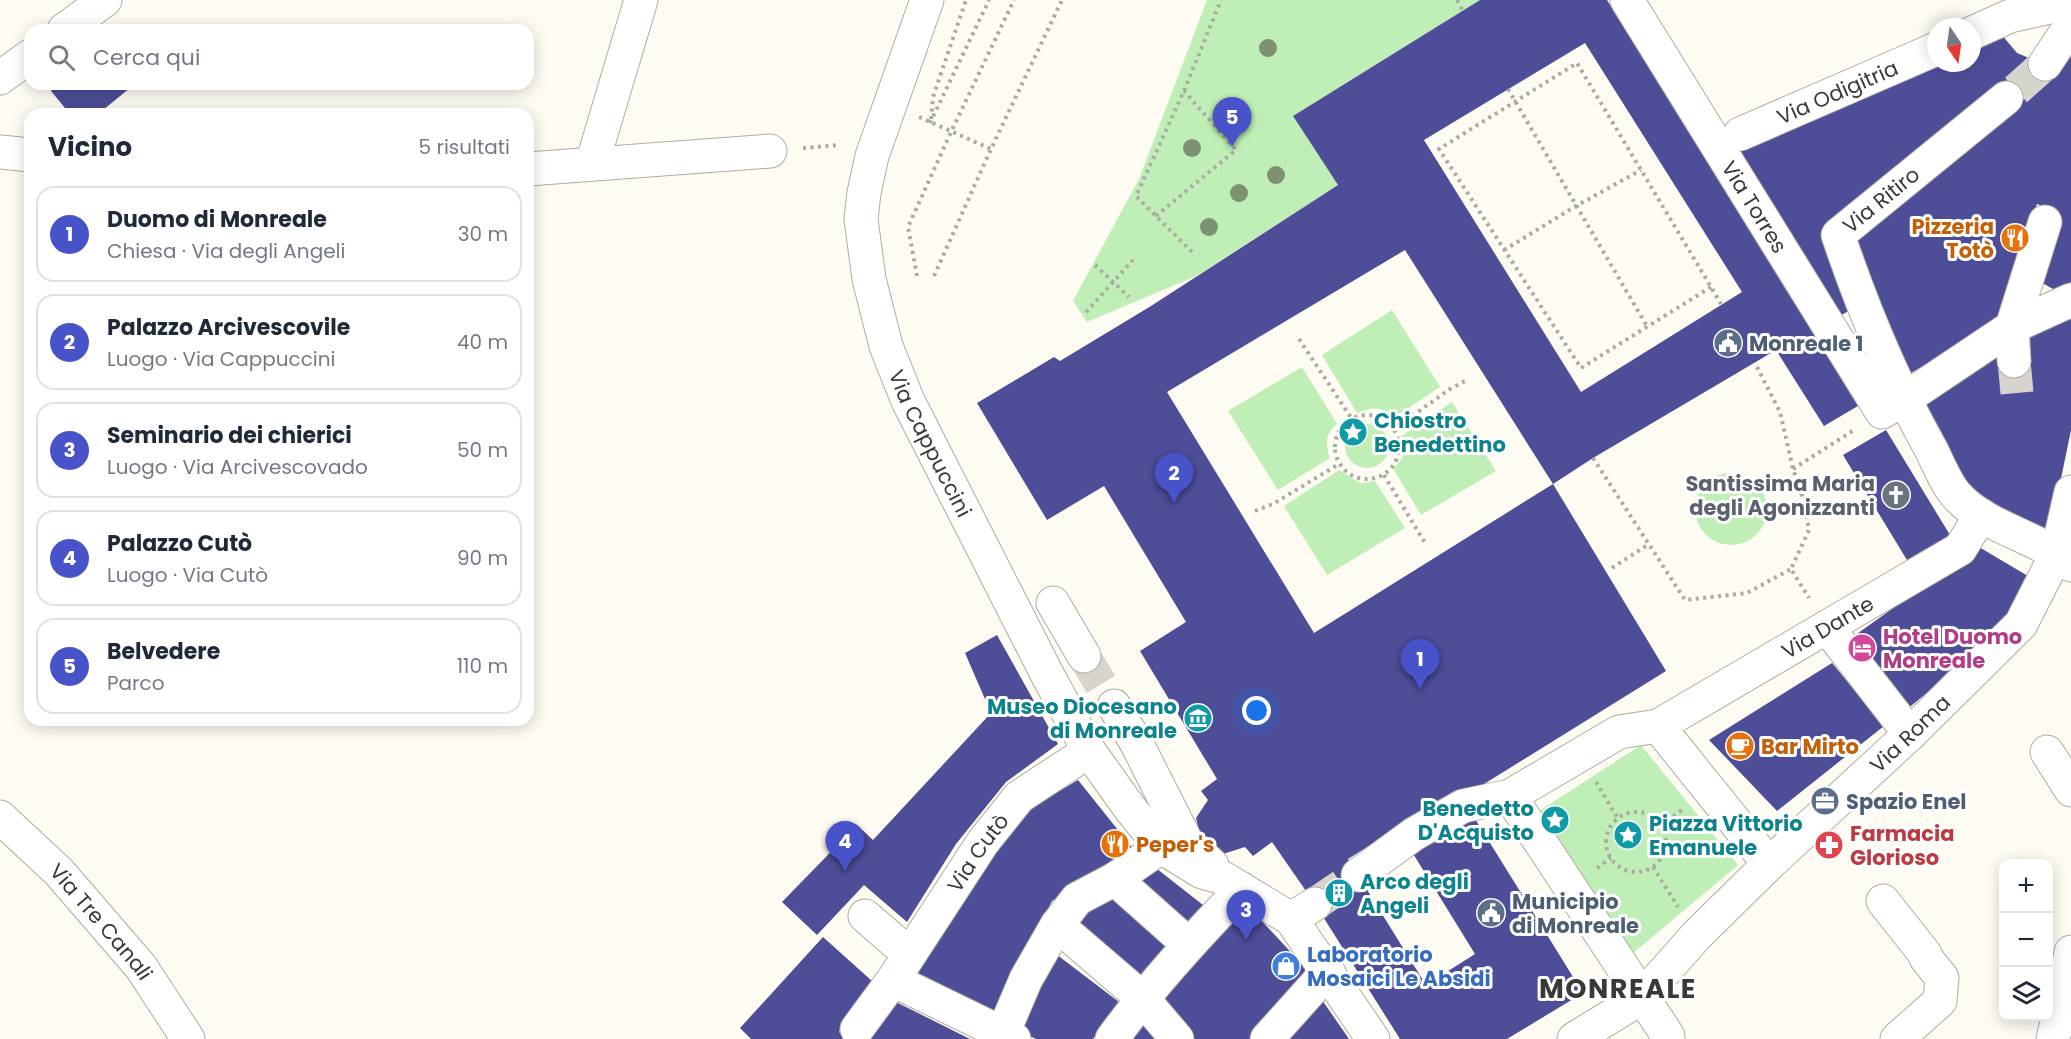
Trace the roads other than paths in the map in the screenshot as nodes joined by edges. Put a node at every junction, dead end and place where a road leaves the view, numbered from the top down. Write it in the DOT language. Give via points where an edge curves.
graph roads {
  1 [pos="105,0"];
  2 [pos="641,0"];
  3 [pos="903,0"];
  4 [pos="1627,0"];
  5 [pos="2071,2"];
  6 [pos="922,15"];
  7 [pos="72,24"];
  8 [pos="2071,25"];
  9 [pos="1981,29"];
  10 [pos="1927,53"];
  11 [pos="24,60"];
  12 [pos="2045,64"];
  13 [pos="0,78"];
  14 [pos="2006,98"];
  15 [pos="1740,134"];
  16 [pos="770,151"];
  17 [pos="0,152"];
  18 [pos="24,154"];
  19 [pos="592,164"];
  20 [pos="534,169"];
  21 [pos="2045,222"];
  22 [pos="2071,300"];
  23 [pos="2012,327"];
  24 [pos="2014,361"];
  25 [pos="1893,406"];
  26 [pos="2071,492"];
  27 [pos="1981,515"];
  28 [pos="2064,559"];
  29 [pos="1053,603"];
  30 [pos="1827,627"];
  31 [pos="1084,656"];
  32 [pos="1114,706"];
  33 [pos="1658,726"];
  34 [pos="1910,734"];
  35 [pos="1089,751"];
  36 [pos="2047,752"];
  37 [pos="2071,790"];
  38 [pos="1510,796"];
  39 [pos="0,816"];
  40 [pos="1161,847"];
  41 [pos="1770,864"];
  42 [pos="1358,875"];
  43 [pos="1115,879"];
  44 [pos="1232,883"];
  45 [pos="1883,901"];
  46 [pos="865,916"];
  47 [pos="1057,925"];
  48 [pos="1188,944"];
  49 [pos="2071,952"];
  50 [pos="901,967"];
  51 [pos="1328,971"];
  52 [pos="1142,998"];
  53 [pos="1641,998"];
  54 [pos="856,1029"];
  55 [pos="1008,1036"];
  56 [pos="1670,1038"];
  57 [pos="188,1039"];
  58 [pos="1112,1039"];
  59 [pos="1176,1039"];
  60 [pos="1267,1039"];
  61 [pos="1373,1039"];
  62 [pos="1574,1039"];
  63 [pos="1897,1039"];
  64 [pos="2053,1039"];
  1 -- 7 [label="street"];
  2 -- 19 [label="street"];
  3 -- 6 [label="street"];
  4 -- 25 [label="street, Via Torres"];
  5 -- 9 [label="street" via="2010,16"];
  6 -- 35 [label="street, Via Cappuccini" via="872,156 864,194 861,219 869,279 886,346 908,401"];
  8 -- 12 [label="street"];
  10 -- 15 [label="street, Via Odigitria"];
  11 -- 13 [label="street"];
  14 -- 25 [label="street, Via Ritiro" via="1838,235"];
  16 -- 19 [label="street"];
  17 -- 18 [label="street"];
  19 -- 20 [label="street"];
  21 -- 23 [label="street"];
  22 -- 23 [label="street"];
  23 -- 24 [label="street"];
  23 -- 25 [label="street"];
  25 -- 27 [label="street" via="1957,496"];
  26 -- 28 [label="street, Via Roma"];
  27 -- 28 [label="street"];
  27 -- 30 [label="street, Via Dante" via="1960,549"];
  28 -- 34 [label="street, Via Roma" via="2021,624"];
  29 -- 31 [label="street"];
  30 -- 33 [label="street, Via Dante"];
  30 -- 34 [label="street"];
  32 -- 44 [label="street" via="1186,840"];
  33 -- 38 [label="street" via="1619,732"];
  33 -- 41 [label="street"];
  34 -- 41 [label="street, Via Roma"];
  35 -- 40 [label="street, Via Cappuccini"];
  35 -- 50 [label="street, Via Cutò" via="1019,797 983,842"];
  36 -- 37 [label="street"];
  38 -- 42 [label="street" via="1463,806 1414,834"];
  38 -- 53 [label="street"];
  39 -- 57 [label="street, Via Tre Canali" via="59,872 141,967"];
  40 -- 43 [label="street"];
  40 -- 44 [label="street, Via Cappuccini" via="1202,872"];
  41 -- 53 [label="street, Via Roma" via="1696,936"];
  43 -- 47 [label="street" via="1077,899"];
  43 -- 48 [label="street"];
  44 -- 48 [label="street"];
  44 -- 51 [label="street" via="1303,912"];
  45 -- 63 [label="street" via="1942,978 1940,1001"];
  46 -- 50 [label="street"];
  47 -- 52 [label="street"];
  47 -- 55 [label="street" via="1026,979"];
  48 -- 52 [label="street"];
  49 -- 64 [label="street"];
  50 -- 54 [label="street, Via Cutò"];
  50 -- 55 [label="street"];
  51 -- 60 [label="street"];
  51 -- 61 [label="street"];
  52 -- 58 [label="street"];
  52 -- 59 [label="street"];
  53 -- 56 [label="street"];
  53 -- 62 [label="street, Via Roma"];
}
